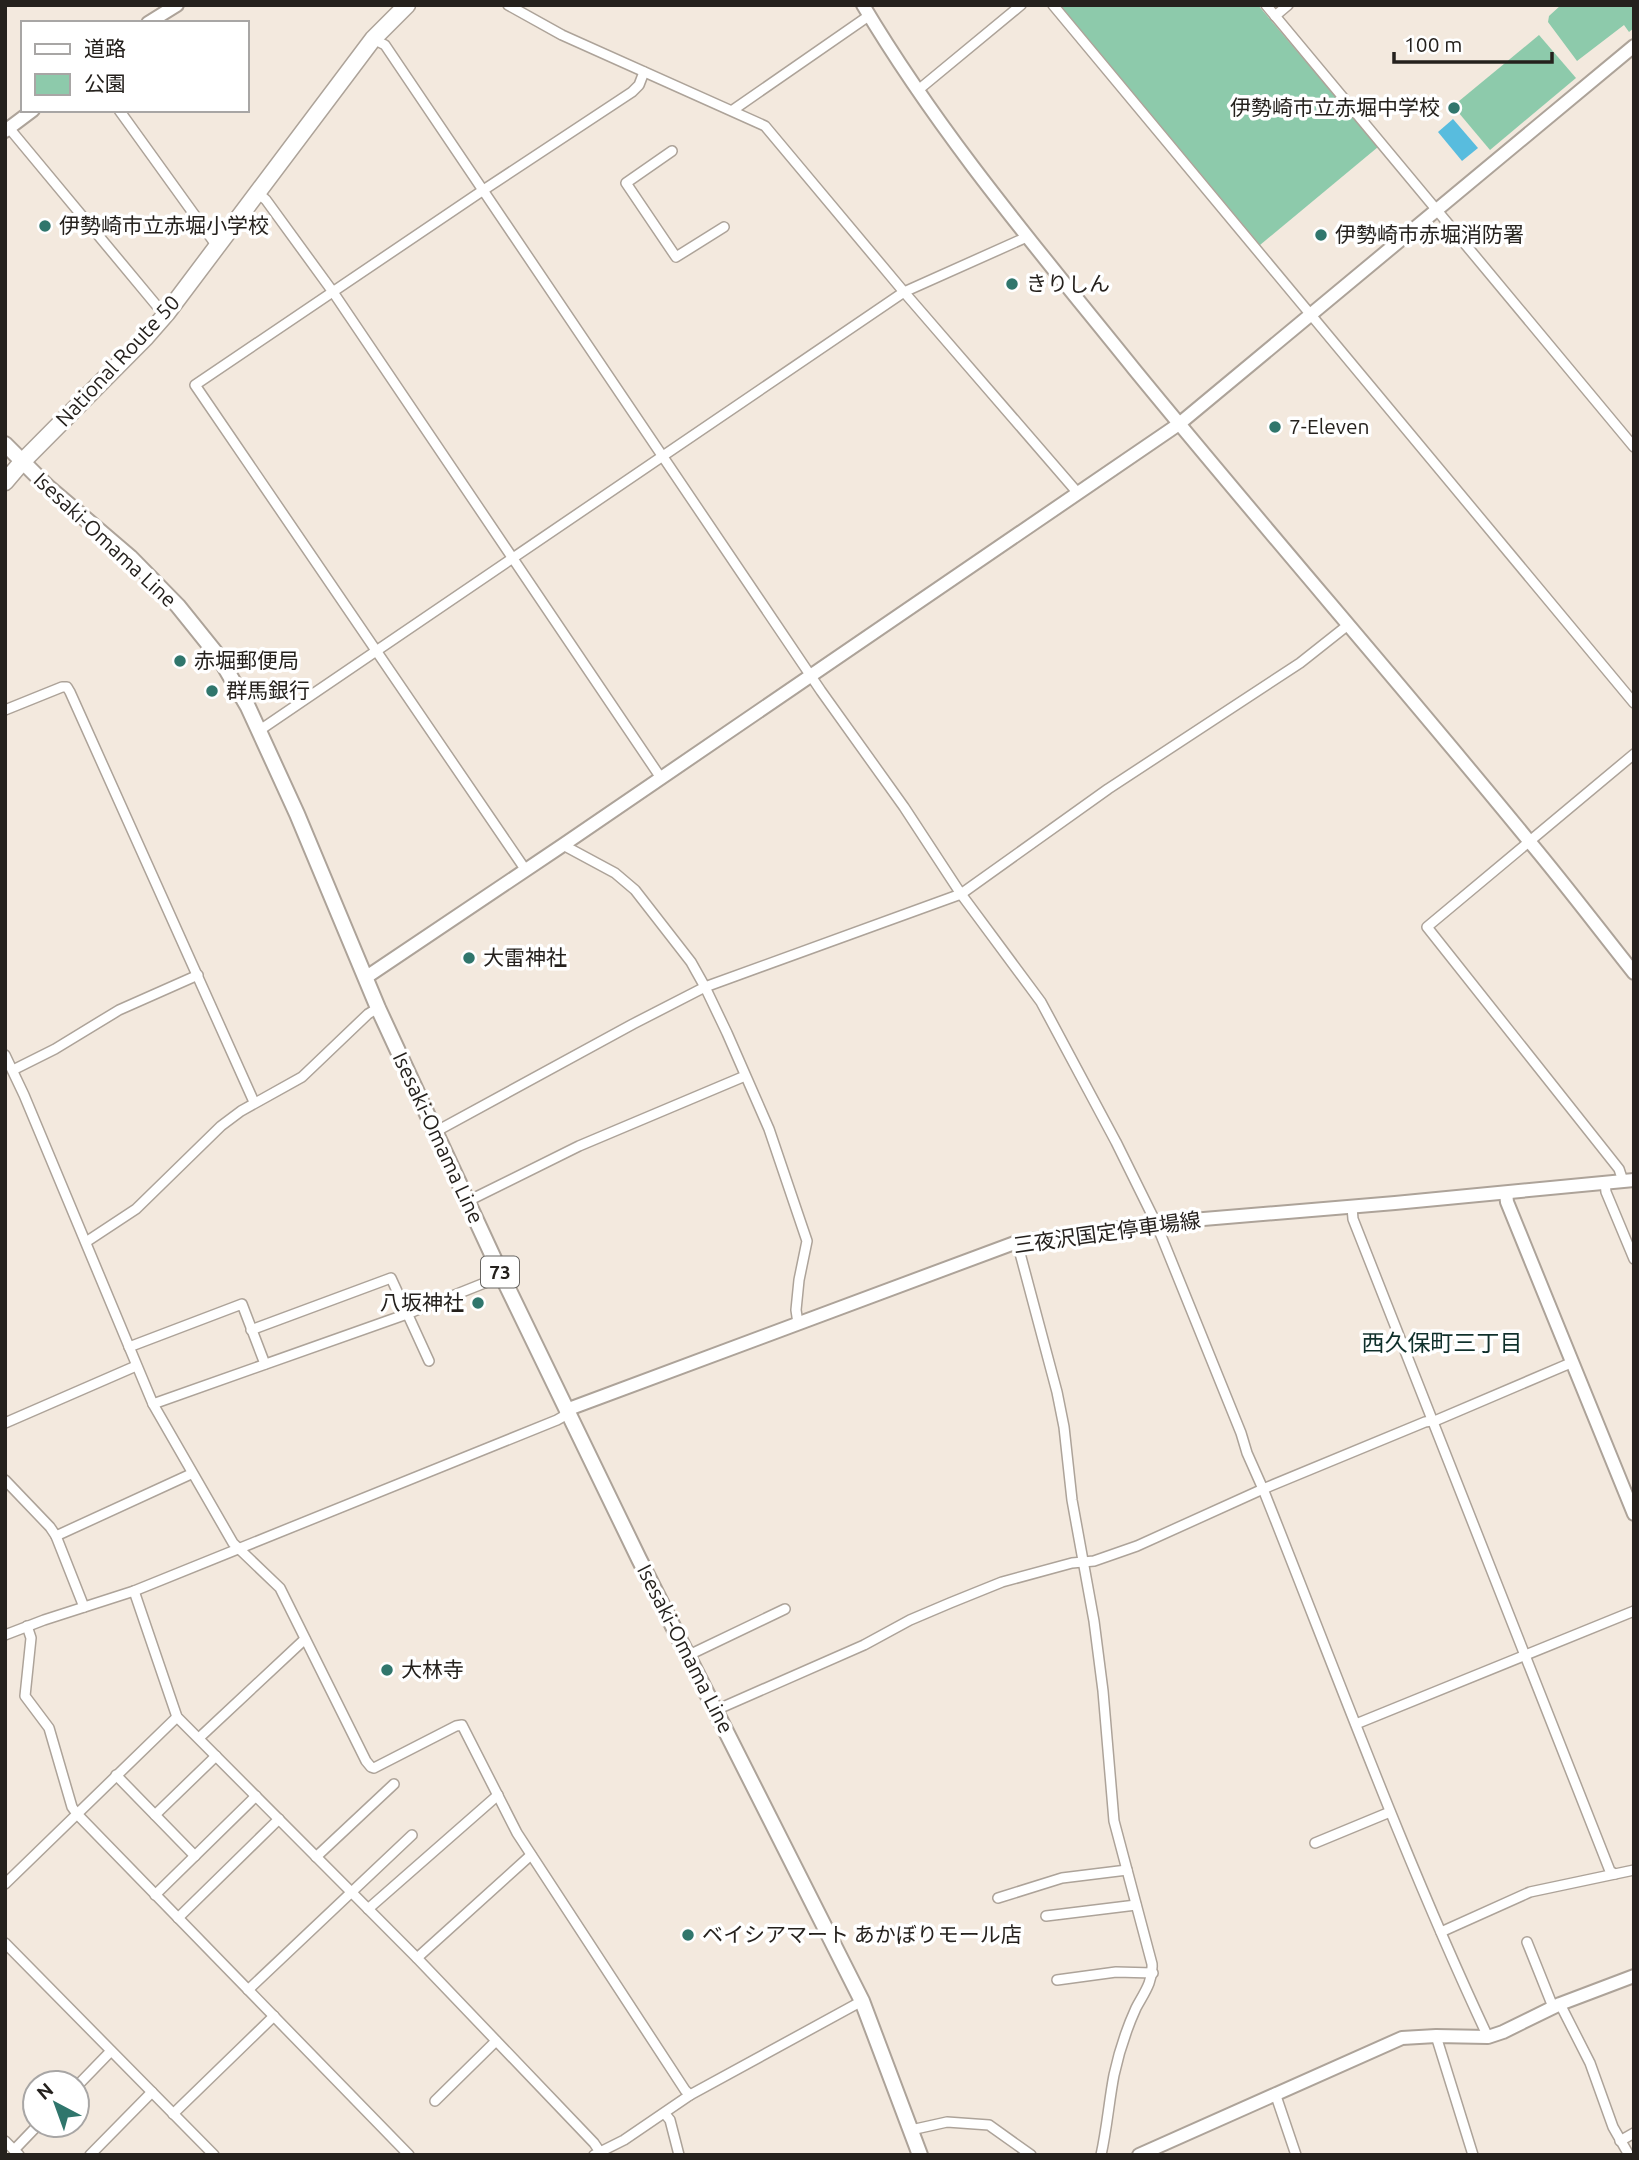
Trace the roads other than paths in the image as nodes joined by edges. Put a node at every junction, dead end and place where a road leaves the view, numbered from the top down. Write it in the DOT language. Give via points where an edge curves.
graph roads {
  1 [pos="407,5"];
  2 [pos="508,5"];
  3 [pos="1021,5"];
  4 [pos="1053,5"];
  5 [pos="1266,5"];
  6 [pos="1288,5"];
  7 [pos="171,7"];
  8 [pos="867,9"];
  9 [pos="1275,16"];
  10 [pos="151,21"];
  11 [pos="373,39"];
  12 [pos="1634,46"];
  13 [pos="644,72"];
  14 [pos="918,91"];
  15 [pos="733,110"];
  16 [pos="30,112"];
  17 [pos="120,112"];
  18 [pos="7,129"];
  19 [pos="672,151"];
  20 [pos="482,191"];
  21 [pos="258,193"];
  22 [pos="1437,210"];
  23 [pos="724,227"];
  24 [pos="1027,237"];
  25 [pos="214,242"];
  26 [pos="333,292"];
  27 [pos="904,292"];
  28 [pos="158,306"];
  29 [pos="1310,316"];
  30 [pos="1179,424"];
  31 [pos="5,444"];
  32 [pos="1634,447"];
  33 [pos="663,456"];
  34 [pos="22,462"];
  35 [pos="5,471"];
  36 [pos="5,482"];
  37 [pos="1077,492"];
  38 [pos="512,559"];
  39 [pos="1348,625"];
  40 [pos="376,650"];
  41 [pos="811,676"];
  42 [pos="1634,704"];
  43 [pos="5,710"];
  44 [pos="260,730"];
  45 [pos="1634,754"];
  46 [pos="661,778"];
  47 [pos="1530,842"];
  48 [pos="563,845"];
  49 [pos="525,869"];
  50 [pos="961,894"];
  51 [pos="1634,973"];
  52 [pos="198,975"];
  53 [pos="365,978"];
  54 [pos="705,987"];
  55 [pos="378,1008"];
  56 [pos="5,1055"];
  57 [pos="11,1074"];
  58 [pos="745,1076"];
  59 [pos="254,1102"];
  60 [pos="435,1132"];
  61 [pos="1629,1181"];
  62 [pos="1605,1183"];
  63 [pos="1506,1193"];
  64 [pos="468,1201"];
  65 [pos="1352,1207"];
  66 [pos="1156,1223"];
  67 [pos="86,1242"];
  68 [pos="1017,1242"];
  69 [pos="1634,1259"];
  70 [pos="502,1276"];
  71 [pos="407,1314"];
  72 [pos="798,1323"];
  73 [pos="251,1330"];
  74 [pos="129,1347"];
  75 [pos="429,1361"];
  76 [pos="1573,1362"];
  77 [pos="264,1364"];
  78 [pos="136,1366"];
  79 [pos="153,1404"];
  80 [pos="566,1410"];
  81 [pos="1431,1421"];
  82 [pos="5,1423"];
  83 [pos="191,1474"];
  84 [pos="5,1480"];
  85 [pos="1263,1489"];
  86 [pos="1634,1514"];
  87 [pos="56,1536"];
  88 [pos="238,1548"];
  89 [pos="1084,1562"];
  90 [pos="134,1591"];
  91 [pos="84,1607"];
  92 [pos="785,1609"];
  93 [pos="1634,1611"];
  94 [pos="27,1626"];
  95 [pos="5,1635"];
  96 [pos="304,1639"];
  97 [pos="689,1655"];
  98 [pos="1525,1655"];
  99 [pos="716,1710"];
  100 [pos="177,1717"];
  101 [pos="1356,1724"];
  102 [pos="199,1738"];
  103 [pos="216,1756"];
  104 [pos="116,1775"];
  105 [pos="394,1784"];
  106 [pos="498,1795"];
  107 [pos="256,1796"];
  108 [pos="1390,1812"];
  109 [pos="77,1814"];
  110 [pos="155,1815"];
  111 [pos="279,1819"];
  112 [pos="412,1835"];
  113 [pos="1315,1843"];
  114 [pos="531,1855"];
  115 [pos="195,1856"];
  116 [pos="316,1857"];
  117 [pos="1127,1870"];
  118 [pos="1634,1870"];
  119 [pos="1615,1874"];
  120 [pos="5,1884"];
  121 [pos="351,1892"];
  122 [pos="155,1895"];
  123 [pos="998,1898"];
  124 [pos="1136,1905"];
  125 [pos="368,1909"];
  126 [pos="1046,1916"];
  127 [pos="178,1918"];
  128 [pos="1441,1932"];
  129 [pos="1527,1942"];
  130 [pos="5,1943"];
  131 [pos="417,1958"];
  132 [pos="1153,1973"];
  133 [pos="1634,1976"];
  134 [pos="1056,1980"];
  135 [pos="248,1990"];
  136 [pos="862,2001"];
  137 [pos="1557,2005"];
  138 [pos="274,2016"];
  139 [pos="1436,2036"];
  140 [pos="1488,2037"];
  141 [pos="496,2041"];
  142 [pos="111,2051"];
  143 [pos="91,2072"];
  144 [pos="152,2092"];
  145 [pos="1275,2093"];
  146 [pos="690,2095"];
  147 [pos="435,2101"];
  148 [pos="173,2113"];
  149 [pos="665,2114"];
  150 [pos="911,2130"];
  151 [pos="1634,2133"];
  152 [pos="5,2141"];
  153 [pos="1620,2141"];
  154 [pos="17,2152"];
  155 [pos="597,2153"];
  156 [pos="90,2155"];
  157 [pos="214,2155"];
  158 [pos="409,2155"];
  159 [pos="679,2155"];
  160 [pos="920,2155"];
  161 [pos="1031,2155"];
  162 [pos="1101,2155"];
  163 [pos="1139,2155"];
  164 [pos="1296,2155"];
  165 [pos="1473,2155"];
  166 [pos="1629,2155"];
  1 -- 11 [label="highway, National Route 50"];
  2 -- 13 [label="street"];
  3 -- 14 [label="street"];
  4 -- 29 [label="street"];
  5 -- 9 [label="street"];
  6 -- 9 [label="street"];
  7 -- 10 [label="street"];
  8 -- 14 [label="street"];
  8 -- 15 [label="street"];
  9 -- 22 [label="street"];
  11 -- 20 [label="street" via="384,45"];
  11 -- 21 [label="highway, National Route 50"];
  12 -- 22 [label="street"];
  13 -- 15 [label="street"];
  13 -- 20 [label="street" via="632,92"];
  14 -- 24 [label="street"];
  15 -- 27 [label="street" via="765,126"];
  16 -- 18 [label="street"];
  17 -- 25 [label="street"];
  18 -- 28 [label="street"];
  19 -- 23 [label="street" via="626,183 676,257"];
  20 -- 26 [label="street"];
  20 -- 33 [label="street"];
  21 -- 26 [label="street"];
  21 -- 34 [label="highway, National Route 50" via="153,329"];
  22 -- 29 [label="street"];
  22 -- 32 [label="street"];
  24 -- 27 [label="street"];
  24 -- 30 [label="street"];
  26 -- 38 [label="street"];
  26 -- 40 [label="street" via="195,385"];
  27 -- 33 [label="street"];
  27 -- 37 [label="street"];
  29 -- 30 [label="street"];
  29 -- 42 [label="street"];
  30 -- 37 [label="street"];
  30 -- 39 [label="street"];
  31 -- 34 [label="main road, Isesaki-Omama Line / 73"];
  33 -- 38 [label="street"];
  33 -- 41 [label="street"];
  34 -- 35 [label="main road"];
  34 -- 36 [label="highway, National Route 50"];
  34 -- 44 [label="main road, Isesaki-Omama Line / 73" via="178,606 219,657"];
  37 -- 41 [label="street"];
  38 -- 40 [label="street"];
  38 -- 46 [label="street"];
  39 -- 47 [label="street"];
  39 -- 50 [label="street" via="1300,663 1108,789"];
  40 -- 44 [label="street"];
  40 -- 49 [label="street"];
  41 -- 46 [label="street"];
  41 -- 50 [label="street"];
  43 -- 52 [label="street" via="67,687"];
  44 -- 53 [label="main road, Isesaki-Omama Line / 73"];
  45 -- 47 [label="street"];
  46 -- 48 [label="street"];
  47 -- 51 [label="street"];
  47 -- 61 [label="street" via="1427,927"];
  48 -- 49 [label="street"];
  48 -- 54 [label="street" via="635,890 691,961"];
  49 -- 53 [label="street"];
  50 -- 54 [label="street"];
  50 -- 66 [label="street" via="1041,1002"];
  52 -- 57 [label="street" via="119,1010"];
  52 -- 59 [label="street"];
  53 -- 55 [label="main road, Isesaki-Omama Line / 73"];
  54 -- 58 [label="street"];
  54 -- 60 [label="street"];
  55 -- 59 [label="street" via="302,1077"];
  55 -- 60 [label="main road, Isesaki-Omama Line / 73"];
  56 -- 57 [label="street"];
  57 -- 67 [label="street"];
  58 -- 64 [label="street" via="579,1146"];
  58 -- 72 [label="street" via="769,1129 807,1241 797,1300"];
  59 -- 67 [label="street" via="220,1126 136,1209"];
  60 -- 64 [label="main road, Isesaki-Omama Line / 73"];
  61 -- 62 [label="street, 三夜沢国定停車場線"];
  62 -- 63 [label="street, 三夜沢国定停車場線"];
  62 -- 69 [label="street"];
  63 -- 65 [label="street, 三夜沢国定停車場線"];
  63 -- 76 [label="street"];
  64 -- 70 [label="main road, Isesaki-Omama Line / 73"];
  65 -- 66 [label="street, 三夜沢国定停車場線"];
  65 -- 81 [label="street"];
  66 -- 68 [label="street, 三夜沢国定停車場線"];
  66 -- 85 [label="street"];
  67 -- 74 [label="street"];
  68 -- 72 [label="street, 三夜沢国定停車場線"];
  68 -- 89 [label="street" via="1057,1392"];
  70 -- 71 [label="street"];
  70 -- 80 [label="main road, Isesaki-Omama Line / 73"];
  71 -- 73 [label="street" via="391,1278"];
  71 -- 75 [label="street"];
  71 -- 77 [label="street"];
  72 -- 80 [label="street, 三夜沢国定停車場線"];
  73 -- 74 [label="street" via="242,1304"];
  73 -- 77 [label="street"];
  74 -- 78 [label="street"];
  76 -- 81 [label="street"];
  76 -- 86 [label="street"];
  77 -- 79 [label="street"];
  78 -- 79 [label="street"];
  78 -- 82 [label="street"];
  79 -- 83 [label="street"];
  80 -- 88 [label="street" via="558,1420"];
  80 -- 97 [label="main road, Isesaki-Omama Line / 73"];
  81 -- 85 [label="street"];
  81 -- 98 [label="street"];
  83 -- 87 [label="street"];
  83 -- 88 [label="street"];
  84 -- 87 [label="street"];
  85 -- 89 [label="street" via="1137,1546"];
  85 -- 101 [label="street"];
  87 -- 91 [label="street"];
  88 -- 90 [label="street"];
  88 -- 96 [label="street" via="280,1588"];
  89 -- 99 [label="street" via="1002,1582"];
  89 -- 117 [label="street" via="1103,1691 1114,1821"];
  90 -- 91 [label="street"];
  90 -- 100 [label="street"];
  91 -- 94 [label="street"];
  92 -- 97 [label="street"];
  93 -- 98 [label="street"];
  94 -- 95 [label="street"];
  94 -- 109 [label="street" via="31,1638 25,1696 49,1728"];
  96 -- 102 [label="street"];
  96 -- 106 [label="street" via="371,1767 462,1725"];
  97 -- 99 [label="main road, Isesaki-Omama Line / 73"];
  98 -- 101 [label="street"];
  98 -- 119 [label="street"];
  99 -- 136 [label="main road, Isesaki-Omama Line / 73"];
  100 -- 102 [label="street"];
  100 -- 104 [label="street"];
  101 -- 108 [label="street"];
  102 -- 103 [label="street"];
  103 -- 107 [label="street"];
  103 -- 110 [label="street"];
  104 -- 109 [label="street"];
  104 -- 110 [label="street"];
  105 -- 116 [label="street"];
  106 -- 114 [label="street"];
  106 -- 125 [label="street"];
  107 -- 111 [label="street"];
  107 -- 115 [label="street"];
  108 -- 113 [label="street"];
  108 -- 128 [label="street"];
  109 -- 120 [label="street"];
  109 -- 122 [label="street"];
  110 -- 115 [label="street"];
  111 -- 116 [label="street"];
  111 -- 127 [label="street"];
  112 -- 121 [label="street"];
  114 -- 131 [label="street"];
  114 -- 146 [label="street"];
  115 -- 122 [label="street"];
  116 -- 121 [label="street"];
  117 -- 123 [label="street" via="1062,1878"];
  117 -- 124 [label="street"];
  118 -- 119 [label="street"];
  119 -- 128 [label="street" via="1530,1892"];
  121 -- 125 [label="street"];
  121 -- 135 [label="street"];
  122 -- 127 [label="street"];
  124 -- 126 [label="street"];
  124 -- 132 [label="street"];
  125 -- 131 [label="street"];
  127 -- 135 [label="street"];
  128 -- 140 [label="street"];
  129 -- 137 [label="street"];
  130 -- 142 [label="street"];
  131 -- 141 [label="street"];
  132 -- 134 [label="street" via="1116,1972"];
  132 -- 162 [label="street" via="1122,2044"];
  133 -- 137 [label="street"];
  135 -- 138 [label="street"];
  136 -- 146 [label="street"];
  136 -- 150 [label="main road, Isesaki-Omama Line / 73"];
  137 -- 140 [label="street"];
  137 -- 153 [label="street" via="1590,2063"];
  138 -- 148 [label="street"];
  138 -- 158 [label="street"];
  139 -- 140 [label="street"];
  139 -- 145 [label="street" via="1402,2038"];
  139 -- 165 [label="street"];
  141 -- 147 [label="street"];
  141 -- 155 [label="street" via="594,2143"];
  142 -- 143 [label="street"];
  142 -- 144 [label="street"];
  144 -- 148 [label="street"];
  144 -- 156 [label="street"];
  145 -- 163 [label="street"];
  145 -- 164 [label="street"];
  146 -- 149 [label="street"];
  148 -- 157 [label="street"];
  149 -- 155 [label="street"];
  149 -- 159 [label="street"];
  150 -- 160 [label="main road, Isesaki-Omama Line / 73"];
  150 -- 161 [label="street" via="947,2122 989,2125"];
  151 -- 153 [label="street"];
  152 -- 154 [label="street"];
  153 -- 166 [label="street"];
}
